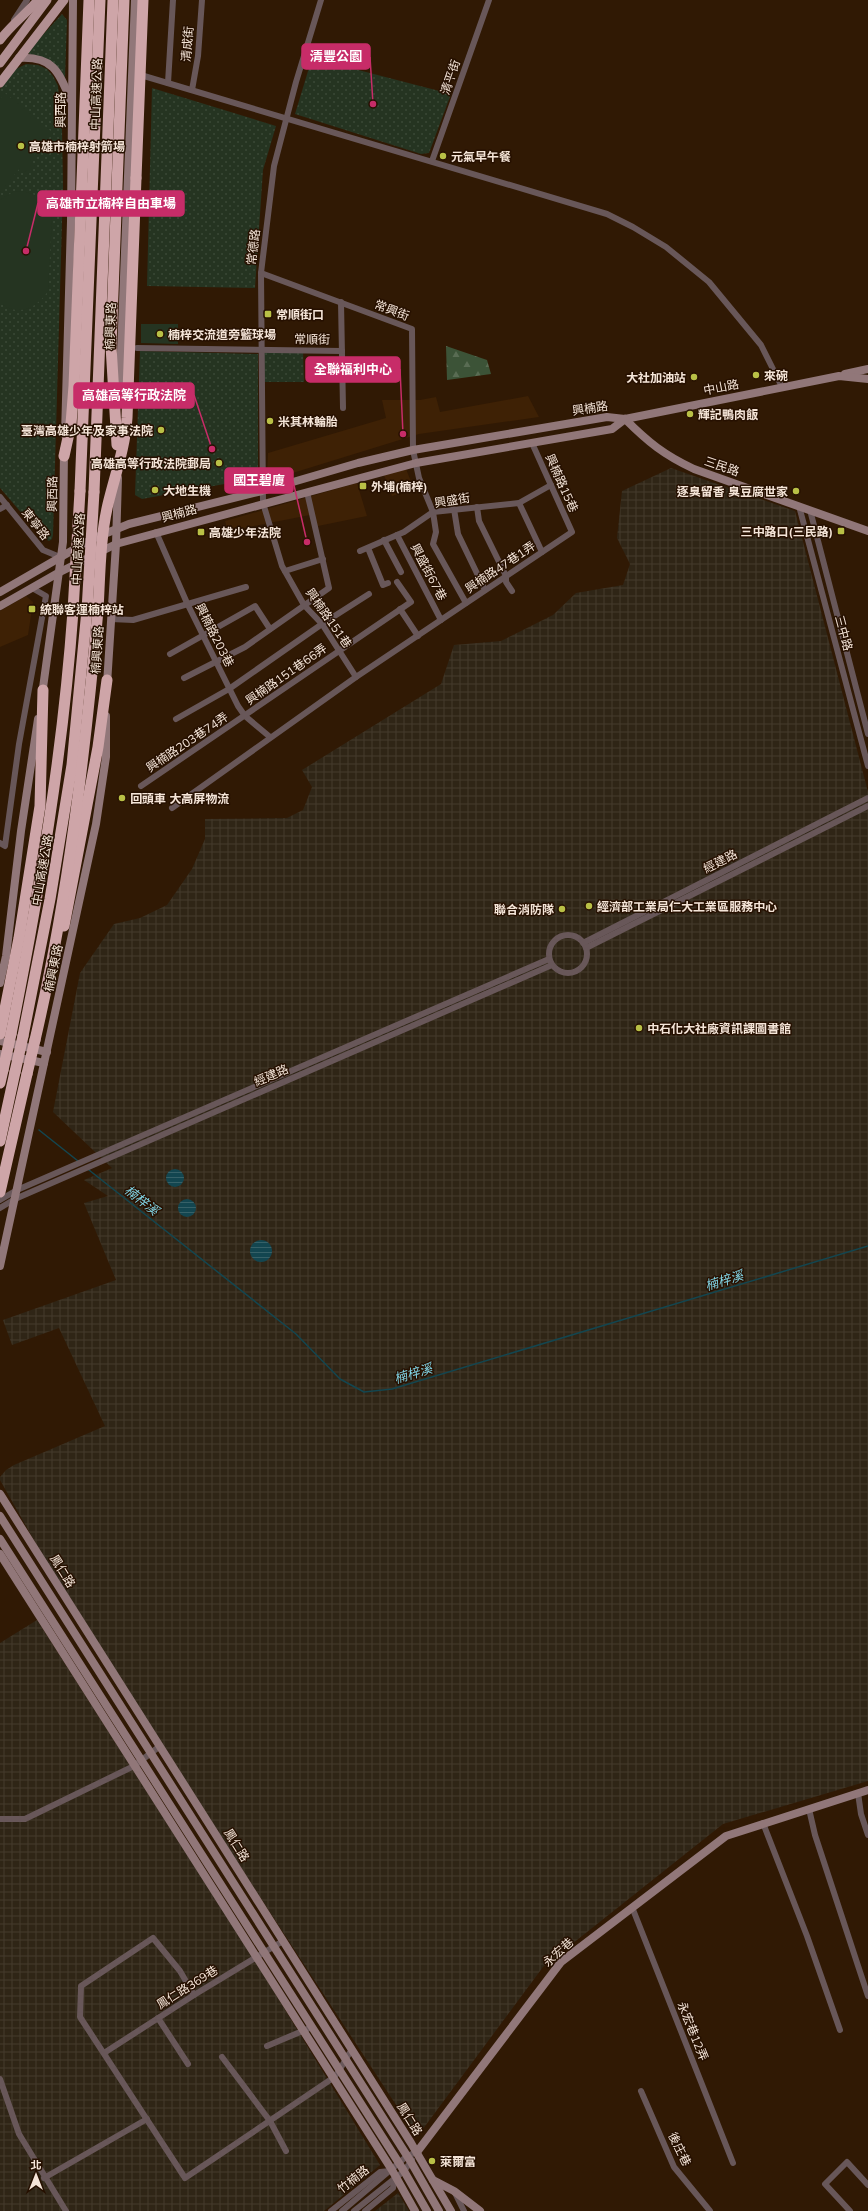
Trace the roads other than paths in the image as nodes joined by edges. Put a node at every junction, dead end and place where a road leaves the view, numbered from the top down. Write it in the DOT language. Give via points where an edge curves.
graph roads {
  1 [pos="27,0"];
  2 [pos="38,0"];
  3 [pos="47,0"];
  4 [pos="64,0"];
  5 [pos="73,0"];
  6 [pos="89,0"];
  7 [pos="100,0"];
  8 [pos="113,0"];
  9 [pos="124,0"];
  10 [pos="135,0"];
  11 [pos="144,0"];
  12 [pos="173,0"];
  13 [pos="202,0"];
  14 [pos="321,0"];
  15 [pos="488,0"];
  16 [pos="8,29"];
  17 [pos="0,40"];
  18 [pos="92,51"];
  19 [pos="19,58"];
  20 [pos="0,63"];
  21 [pos="144,76"];
  22 [pos="0,83"];
  23 [pos="168,83"];
  24 [pos="192,90"];
  25 [pos="72,102"];
  26 [pos="286,119"];
  27 [pos="432,161"];
  28 [pos="261,273"];
  29 [pos="341,302"];
  30 [pos="137,348"];
  31 [pos="261,349"];
  32 [pos="342,351"];
  33 [pos="868,369"];
  34 [pos="839,376"];
  35 [pos="868,379"];
  36 [pos="782,387"];
  37 [pos="343,408"];
  38 [pos="626,419"];
  39 [pos="532,443"];
  40 [pos="118,445"];
  41 [pos="413,450"];
  42 [pos="64,456"];
  43 [pos="416,463"];
  44 [pos="551,485"];
  45 [pos="262,491"];
  46 [pos="307,492"];
  47 [pos="0,497"];
  48 [pos="263,503"];
  49 [pos="519,503"];
  50 [pos="7,505"];
  51 [pos="798,506"];
  52 [pos="477,507"];
  53 [pos="0,509"];
  54 [pos="454,509"];
  55 [pos="810,510"];
  56 [pos="433,512"];
  57 [pos="117,528"];
  58 [pos="868,531"];
  59 [pos="156,532"];
  60 [pos="572,532"];
  61 [pos="397,535"];
  62 [pos="384,540"];
  63 [pos="116,544"];
  64 [pos="368,548"];
  65 [pos="360,551"];
  66 [pos="542,552"];
  67 [pos="60,557"];
  68 [pos="322,559"];
  69 [pos="285,571"];
  70 [pos="401,572"];
  71 [pos="58,573"];
  72 [pos="506,576"];
  73 [pos="397,582"];
  74 [pos="388,583"];
  75 [pos="246,587"];
  76 [pos="32,588"];
  77 [pos="485,590"];
  78 [pos="512,591"];
  79 [pos="0,592"];
  80 [pos="369,594"];
  81 [pos="186,603"];
  82 [pos="466,603"];
  83 [pos="304,605"];
  84 [pos="0,606"];
  85 [pos="400,609"];
  86 [pos="93,610"];
  87 [pos="111,618"];
  88 [pos="441,620"];
  89 [pos="322,624"];
  90 [pos="270,629"];
  91 [pos="202,635"];
  92 [pos="418,636"];
  93 [pos="339,650"];
  94 [pos="170,654"];
  95 [pos="216,662"];
  96 [pos="356,677"];
  97 [pos="184,678"];
  98 [pos="107,680"];
  99 [pos="229,689"];
  100 [pos="42,690"];
  101 [pos="245,716"];
  102 [pos="176,719"];
  103 [pos="868,734"];
  104 [pos="270,737"];
  105 [pos="868,766"];
  106 [pos="141,786"];
  107 [pos="868,798"];
  108 [pos="868,806"];
  109 [pos="172,808"];
  110 [pos="0,843"];
  111 [pos="584,946"];
  112 [pos="550,962"];
  113 [pos="50,979"];
  114 [pos="0,983"];
  115 [pos="3,1035"];
  116 [pos="47,1052"];
  117 [pos="0,1054"];
  118 [pos="44,1063"];
  119 [pos="0,1083"];
  120 [pos="0,1141"];
  121 [pos="17,1190"];
  122 [pos="0,1192"];
  123 [pos="15,1199"];
  124 [pos="0,1200"];
  125 [pos="0,1208"];
  126 [pos="0,1266"];
  127 [pos="0,1494"];
  128 [pos="0,1516"];
  129 [pos="0,1539"];
  130 [pos="0,1554"];
  131 [pos="160,1746"];
  132 [pos="150,1753"];
  133 [pos="141,1760"];
  134 [pos="134,1766"];
  135 [pos="868,1790"];
  136 [pos="858,1793"];
  137 [pos="809,1809"];
  138 [pos="0,1819"];
  139 [pos="763,1823"];
  140 [pos="868,1835"];
  141 [pos="632,1907"];
  142 [pos="283,1941"];
  143 [pos="273,1947"];
  144 [pos="264,1952"];
  145 [pos="256,1957"];
  146 [pos="194,1995"];
  147 [pos="868,1996"];
  148 [pos="158,2018"];
  149 [pos="312,2027"];
  150 [pos="302,2030"];
  151 [pos="840,2030"];
  152 [pos="267,2046"];
  153 [pos="352,2050"];
  154 [pos="104,2053"];
  155 [pos="222,2057"];
  156 [pos="344,2059"];
  157 [pos="188,2064"];
  158 [pos="340,2071"];
  159 [pos="333,2078"];
  160 [pos="0,2079"];
  161 [pos="641,2090"];
  162 [pos="146,2119"];
  163 [pos="270,2121"];
  164 [pos="286,2151"];
  165 [pos="417,2152"];
  166 [pos="409,2159"];
  167 [pos="399,2163"];
  168 [pos="733,2163"];
  169 [pos="404,2171"];
  170 [pos="394,2174"];
  171 [pos="44,2178"];
  172 [pos="433,2180"];
  173 [pos="868,2186"];
  174 [pos="454,2191"];
  175 [pos="66,2211"];
  176 [pos="331,2211"];
  177 [pos="342,2211"];
  178 [pos="354,2211"];
  179 [pos="364,2211"];
  180 [pos="415,2211"];
  181 [pos="427,2211"];
  182 [pos="438,2211"];
  183 [pos="451,2211"];
  184 [pos="464,2211"];
  185 [pos="480,2211"];
  186 [pos="710,2211"];
  187 [pos="850,2211"];
  1 -- 16 [label="street"];
  2 -- 16 [label="main road"];
  3 -- 20 [label="main road"];
  4 -- 19 [label="main road"];
  5 -- 25 [label="street, 興西路"];
  6 -- 18 [label="highway"];
  7 -- 18 [label="highway, 中山高速公路"];
  8 -- 86 [label="highway, 中山高速公路, bridge" via="94,492"];
  9 -- 40 [label="highway" via="111,346"];
  10 -- 40 [label="street, 楠興東路"];
  11 -- 86 [label="highway, bridge" via="127,418 123,451 103,530"];
  12 -- 23 [label="street"];
  13 -- 24 [label="street, 清成街" via="198,56"];
  14 -- 26 [label="street, 常德路"];
  15 -- 27 [label="street, 清平街"];
  16 -- 17 [label="main road"];
  18 -- 42 [label="highway" via="85,78 74,386 71,424"];
  18 -- 115 [label="highway, 中山高速公路, bridge" via="97,78 80,491 68,681 58,763 28,945"];
  19 -- 22 [label="main road"];
  19 -- 25 [label="street" via="36,58 50,64 60,76"];
  21 -- 23 [label="street"];
  23 -- 24 [label="street"];
  24 -- 26 [label="street"];
  25 -- 42 [label="street, 興西路" via="72,221"];
  26 -- 27 [label="street"];
  26 -- 28 [label="street, 常德路" via="274,166"];
  27 -- 36 [label="street" via="607,214 666,247 696,270 722,296 761,345"];
  28 -- 29 [label="street, 常興街"];
  28 -- 31 [label="street, 常德路"];
  29 -- 32 [label="street"];
  29 -- 41 [label="street, 常興街" via="412,329"];
  30 -- 31 [label="street, 常順街"];
  31 -- 32 [label="street, 常順街"];
  31 -- 45 [label="street, 常德路"];
  32 -- 37 [label="street"];
  33 -- 34 [label="street"];
  34 -- 35 [label="street, 中山路"];
  34 -- 36 [label="street, 中山路"];
  36 -- 38 [label="street, 中山路"];
  38 -- 39 [label="street, 興楠路" via="612,429"];
  38 -- 41 [label="street, 興楠路" via="611,416"];
  38 -- 51 [label="street, 三民路" via="649,443 674,460"];
  39 -- 43 [label="street, 興楠路"];
  39 -- 44 [label="street, 興楠路15巷"];
  40 -- 57 [label="street, 楠興東路"];
  41 -- 43 [label="street, 常興街"];
  41 -- 45 [label="street, 興楠路"];
  42 -- 67 [label="street, 興西路" via="63,542"];
  43 -- 46 [label="street, 興楠路"];
  43 -- 56 [label="street, 常興街" via="419,478"];
  44 -- 49 [label="street, 興盛街"];
  44 -- 60 [label="street, 興楠路15巷"];
  45 -- 48 [label="street, 常德路"];
  45 -- 57 [label="street, 興楠路"];
  46 -- 48 [label="street, 興楠路"];
  46 -- 68 [label="street"];
  47 -- 50 [label="street, 東寧路"];
  48 -- 59 [label="street, 興楠路"];
  48 -- 69 [label="street, 興楠路151巷"];
  49 -- 52 [label="street, 興盛街"];
  49 -- 66 [label="street"];
  50 -- 53 [label="street"];
  50 -- 67 [label="street, 東寧路" via="43,550"];
  51 -- 55 [label="street, 三民路"];
  51 -- 105 [label="street, 三中路"];
  52 -- 54 [label="street, 興盛街"];
  52 -- 72 [label="street" via="479,521"];
  54 -- 56 [label="street, 興盛街"];
  54 -- 77 [label="street" via="458,534"];
  55 -- 58 [label="street, 三民路"];
  55 -- 103 [label="street"];
  56 -- 61 [label="street, 興盛街"];
  56 -- 82 [label="street, 常興街" via="436,532 433,544"];
  57 -- 63 [label="street, 楠興東路"];
  57 -- 67 [label="street, 興楠路"];
  59 -- 63 [label="street, 興楠路"];
  59 -- 81 [label="street, 興楠路203巷"];
  60 -- 66 [label="street, 興楠路47巷1弄"];
  61 -- 62 [label="street, 興盛街"];
  61 -- 88 [label="street, 興盛街67巷"];
  62 -- 64 [label="street, 興盛街"];
  62 -- 70 [label="street"];
  63 -- 71 [label="street, 興楠路"];
  63 -- 87 [label="street, 楠興東路"];
  64 -- 65 [label="street, 興盛街"];
  64 -- 74 [label="street" via="383,585"];
  66 -- 72 [label="street, 興楠路47巷1弄"];
  67 -- 71 [label="street, 興西路"];
  67 -- 79 [label="street, 興楠路"];
  68 -- 69 [label="street"];
  68 -- 83 [label="street" via="329,588"];
  69 -- 83 [label="street, 興楠路151巷"];
  71 -- 76 [label="street, 興楠路"];
  71 -- 100 [label="street, 興西路"];
  72 -- 77 [label="street, 興楠路47巷1弄"];
  72 -- 78 [label="street" via="506,582"];
  73 -- 85 [label="street, 興楠路151巷66弄" via="410,602"];
  75 -- 81 [label="street"];
  76 -- 84 [label="street, 興楠路"];
  76 -- 110 [label="street" via="46,596 19,744 5,846"];
  77 -- 82 [label="street, 興楠路47巷1弄"];
  80 -- 89 [label="street, 興楠路203巷74弄"];
  81 -- 87 [label="street" via="133,620"];
  81 -- 91 [label="street, 興楠路203巷"];
  82 -- 88 [label="street, 興楠路47巷1弄"];
  83 -- 89 [label="street, 興楠路151巷"];
  83 -- 90 [label="street"];
  85 -- 92 [label="street"];
  85 -- 93 [label="street, 興楠路151巷66弄"];
  86 -- 113 [label="highway" via="85,752"];
  86 -- 120 [label="highway, 中山高速公路, bridge" via="72,765 50,899"];
  87 -- 98 [label="street, 楠興東路"];
  88 -- 92 [label="street, 興楠路47巷1弄"];
  89 -- 93 [label="street, 興楠路151巷"];
  89 -- 99 [label="street, 興楠路203巷74弄"];
  90 -- 91 [label="street" via="255,606"];
  90 -- 95 [label="street" via="245,647"];
  91 -- 94 [label="street"];
  91 -- 95 [label="street, 興楠路203巷"];
  92 -- 96 [label="street, 興楠路47巷1弄"];
  93 -- 96 [label="street, 興楠路151巷"];
  93 -- 101 [label="street, 興楠路151巷66弄"];
  95 -- 97 [label="street"];
  95 -- 99 [label="street, 興楠路203巷"];
  96 -- 104 [label="street, 興楠路47巷1弄"];
  98 -- 113 [label="highway" via="98,747 69,910"];
  98 -- 116 [label="street, 楠興東路" via="106,757 96,824"];
  99 -- 101 [label="street, 興楠路203巷"];
  99 -- 102 [label="street, 興楠路203巷74弄"];
  100 -- 114 [label="street, 興西路" via="20,831 6,956"];
  100 -- 115 [label="highway" via="40,806"];
  101 -- 104 [label="street, 興楠路203巷"];
  101 -- 106 [label="street, 興楠路203巷74弄"];
  104 -- 109 [label="street, 興楠路47巷1弄"];
  107 -- 111 [label="street, 經建路"];
  108 -- 111 [label="street, 經建路"];
  111 -- 112 [label="street" via="579,939 569,935 559,938 550,947"];
  111 -- 112 [label="street" via="587,953 584,964 576,971 560,972"];
  112 -- 121 [label="street, 經建路"];
  112 -- 123 [label="street, 經建路"];
  113 -- 122 [label="highway, bridge"];
  115 -- 116 [label="street"];
  115 -- 119 [label="highway, 中山高速公路, bridge" via="3,1070"];
  116 -- 118 [label="street, 楠興東路"];
  117 -- 118 [label="street"];
  118 -- 121 [label="street, 楠興東路"];
  121 -- 123 [label="street, 楠興東路"];
  121 -- 124 [label="street, 經建路"];
  123 -- 125 [label="street, 經建路"];
  123 -- 126 [label="street, 楠興東路"];
  127 -- 131 [label="street, 鳳仁路"];
  128 -- 132 [label="street, 鳳仁路"];
  129 -- 133 [label="street"];
  130 -- 134 [label="street"];
  131 -- 132 [label="street"];
  131 -- 142 [label="street, 鳳仁路"];
  132 -- 133 [label="street"];
  132 -- 143 [label="street, 鳳仁路"];
  133 -- 134 [label="street"];
  133 -- 144 [label="street"];
  134 -- 138 [label="street" via="25,1819"];
  134 -- 145 [label="street"];
  135 -- 136 [label="street, 永宏巷"];
  136 -- 137 [label="street, 永宏巷"];
  136 -- 140 [label="street"];
  137 -- 139 [label="street, 永宏巷"];
  137 -- 147 [label="street" via="815,1835"];
  139 -- 141 [label="street, 永宏巷" via="726,1836"];
  139 -- 151 [label="street"];
  141 -- 165 [label="street, 永宏巷" via="561,1962"];
  141 -- 168 [label="street, 永宏巷12弄"];
  142 -- 143 [label="street, 鳳仁路369巷"];
  142 -- 153 [label="street, 鳳仁路"];
  143 -- 144 [label="street, 鳳仁路369巷"];
  143 -- 156 [label="street, 鳳仁路"];
  144 -- 145 [label="street, 鳳仁路369巷"];
  144 -- 149 [label="street"];
  145 -- 146 [label="street, 鳳仁路369巷"];
  145 -- 150 [label="street"];
  146 -- 148 [label="street, 鳳仁路369巷"];
  146 -- 154 [label="street" via="180,1971 153,1938 81,1986 80,2017"];
  148 -- 154 [label="street, 鳳仁路369巷"];
  148 -- 157 [label="street"];
  149 -- 150 [label="street"];
  149 -- 158 [label="street"];
  150 -- 152 [label="street"];
  150 -- 159 [label="street"];
  153 -- 156 [label="street"];
  153 -- 165 [label="street, 鳳仁路"];
  154 -- 162 [label="street"];
  155 -- 163 [label="street"];
  156 -- 158 [label="street"];
  156 -- 166 [label="street, 鳳仁路"];
  158 -- 159 [label="street"];
  158 -- 167 [label="street"];
  159 -- 163 [label="street"];
  159 -- 170 [label="street"];
  160 -- 171 [label="street" via="19,2134"];
  161 -- 186 [label="street, 後庄巷" via="674,2167"];
  162 -- 163 [label="street" via="185,2178"];
  162 -- 171 [label="street"];
  163 -- 164 [label="street"];
  165 -- 166 [label="street, 竹楠路"];
  165 -- 172 [label="street, 鳳仁路"];
  166 -- 167 [label="street, 竹楠路"];
  166 -- 169 [label="street, 竹楠路"];
  166 -- 182 [label="street, 鳳仁路"];
  167 -- 169 [label="street"];
  167 -- 170 [label="street, 竹楠路"];
  169 -- 170 [label="street, 竹楠路"];
  169 -- 181 [label="street"];
  170 -- 176 [label="street, 竹楠路" via="380,2172"];
  170 -- 177 [label="street, 竹楠路"];
  170 -- 178 [label="street, 竹楠路"];
  170 -- 179 [label="street, 竹楠路" via="393,2188"];
  170 -- 180 [label="street"];
  171 -- 175 [label="street"];
  172 -- 174 [label="street"];
  172 -- 183 [label="street, 鳳仁路"];
  173 -- 187 [label="street" via="847,2162 825,2184"];
  174 -- 184 [label="street"];
  174 -- 185 [label="street"];
}
